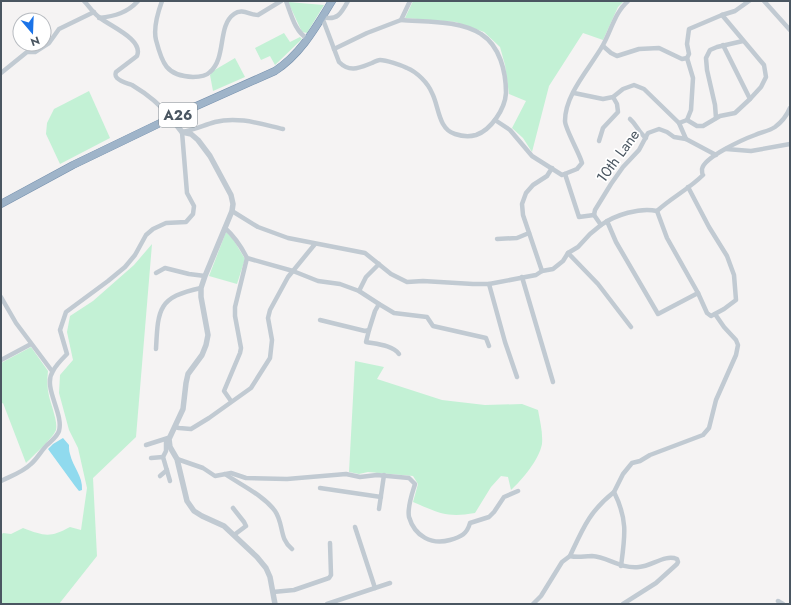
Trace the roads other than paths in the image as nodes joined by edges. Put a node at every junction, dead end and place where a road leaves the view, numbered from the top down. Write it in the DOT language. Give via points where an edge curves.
graph roads {
  1 [pos="84,1"];
  2 [pos="138,1"];
  3 [pos="162,1"];
  4 [pos="280,1"];
  5 [pos="286,1"];
  6 [pos="332,1"];
  7 [pos="348,1"];
  8 [pos="410,1"];
  9 [pos="628,1"];
  10 [pos="749,1"];
  11 [pos="764,1"];
  12 [pos="94,12"];
  13 [pos="722,15"];
  14 [pos="322,17"];
  15 [pos="99,18"];
  16 [pos="401,20"];
  17 [pos="790,30"];
  18 [pos="308,39"];
  19 [pos="743,41"];
  20 [pos="723,45"];
  21 [pos="603,46"];
  22 [pos="334,49"];
  23 [pos="687,58"];
  24 [pos="1,73"];
  25 [pos="574,93"];
  26 [pos="613,97"];
  27 [pos="750,99"];
  28 [pos="790,108"];
  29 [pos="171,118"];
  30 [pos="630,118"];
  31 [pos="716,118"];
  32 [pos="495,120"];
  33 [pos="687,120"];
  34 [pos="679,123"];
  35 [pos="283,129"];
  36 [pos="182,132"];
  37 [pos="646,138"];
  38 [pos="686,139"];
  39 [pos="599,141"];
  40 [pos="790,144"];
  41 [pos="724,149"];
  42 [pos="716,155"];
  43 [pos="552,168"];
  44 [pos="565,174"];
  45 [pos="688,187"];
  46 [pos="1,204"];
  47 [pos="232,211"];
  48 [pos="657,211"];
  49 [pos="594,215"];
  50 [pos="607,221"];
  51 [pos="601,225"];
  52 [pos="225,228"];
  53 [pos="529,232"];
  54 [pos="497,239"];
  55 [pos="314,244"];
  56 [pos="568,253"];
  57 [pos="247,258"];
  58 [pos="379,264"];
  59 [pos="293,271"];
  60 [pos="542,272"];
  61 [pos="156,273"];
  62 [pos="205,276"];
  63 [pos="522,277"];
  64 [pos="489,284"];
  65 [pos="202,288"];
  66 [pos="359,291"];
  67 [pos="698,293"];
  68 [pos="1,297"];
  69 [pos="378,304"];
  70 [pos="715,314"];
  71 [pos="320,320"];
  72 [pos="631,327"];
  73 [pos="369,330"];
  74 [pos="31,344"];
  75 [pos="489,346"];
  76 [pos="156,349"];
  77 [pos="399,354"];
  78 [pos="1,360"];
  79 [pos="52,371"];
  80 [pos="517,377"];
  81 [pos="553,382"];
  82 [pos="231,401"];
  83 [pos="175,426"];
  84 [pos="169,438"];
  85 [pos="146,445"];
  86 [pos="163,456"];
  87 [pos="151,458"];
  88 [pos="177,460"];
  89 [pos="167,470"];
  90 [pos="225,474"];
  91 [pos="384,475"];
  92 [pos="160,476"];
  93 [pos="1,481"];
  94 [pos="170,481"];
  95 [pos="320,488"];
  96 [pos="518,491"];
  97 [pos="614,492"];
  98 [pos="381,497"];
  99 [pos="233,508"];
  100 [pos="379,509"];
  101 [pos="355,527"];
  102 [pos="234,535"];
  103 [pos="330,543"];
  104 [pos="292,549"];
  105 [pos="570,556"];
  106 [pos="621,566"];
  107 [pos="390,583"];
  108 [pos="375,588"];
  109 [pos="273,592"];
  110 [pos="778,601"];
  111 [pos="275,604"];
  112 [pos="327,604"];
  113 [pos="532,604"];
  114 [pos="623,604"];
  115 [pos="783,604"];
  1 -- 12 [label="street"];
  2 -- 15 [label="street" via="131,9"];
  3 -- 4 [label="street" via="155,36 161,60 168,69 182,76 199,77 209,73 214,67 222,49 224,29 234,14 245,12 258,15"];
  5 -- 18 [label="street" via="298,31"];
  6 -- 14 [label="highway, A26"];
  7 -- 14 [label="street" via="338,16 330,19"];
  8 -- 16 [label="street"];
  9 -- 21 [label="street" via="621,8"];
  10 -- 13 [label="street" via="735,11"];
  11 -- 17 [label="street"];
  12 -- 15 [label="street"];
  12 -- 24 [label="street" via="59,29 49,43 35,52 27,52"];
  13 -- 19 [label="street"];
  13 -- 23 [label="street" via="689,30"];
  14 -- 18 [label="highway, A26"];
  14 -- 22 [label="street"];
  15 -- 29 [label="street" via="132,39 138,48 138,56 116,72 115,76 159,103"];
  16 -- 22 [label="street"];
  16 -- 32 [label="street" via="455,24 482,34 497,49 503,66 506,94 501,111"];
  18 -- 29 [label="highway, A26" via="292,58 275,71"];
  19 -- 20 [label="street"];
  19 -- 27 [label="street" via="764,66 766,77"];
  20 -- 27 [label="street"];
  20 -- 31 [label="street" via="710,50 706,58"];
  21 -- 23 [label="street" via="617,56 639,49 659,48 682,59"];
  21 -- 25 [label="street"];
  22 -- 32 [label="street" via="339,62 350,69 380,60 413,72 432,92 442,121 453,133 464,136 477,135 485,131"];
  23 -- 33 [label="street" via="693,78 691,110"];
  25 -- 26 [label="street" via="603,99"];
  25 -- 44 [label="street" via="566,110 564,123 582,163 577,169"];
  26 -- 34 [label="street" via="634,85 644,89"];
  26 -- 39 [label="street" via="618,112 603,128"];
  27 -- 31 [label="street" via="735,112"];
  28 -- 41 [label="street" via="777,126"];
  29 -- 36 [label="street"];
  29 -- 46 [label="highway, A26" via="73,165"];
  30 -- 37 [label="street" via="637,125 639,133"];
  31 -- 33 [label="street" via="703,126 697,126"];
  32 -- 43 [label="street" via="510,130 532,156"];
  33 -- 34 [label="street"];
  34 -- 38 [label="street"];
  35 -- 36 [label="street" via="228,120"];
  36 -- 47 [label="street" via="191,134 198,140 210,156 231,195"];
  36 -- 79 [label="street" via="187,193 194,206 193,214 186,222 166,223 153,229 146,235 125,267 66,312 60,330 67,354"];
  37 -- 38 [label="street, 10th Lane" via="648,133 658,129 674,137"];
  37 -- 49 [label="street, 10th Lane" via="639,150 622,167"];
  38 -- 42 [label="street, 10th Lane"];
  40 -- 41 [label="street" via="751,151"];
  41 -- 42 [label="street"];
  42 -- 45 [label="street" via="704,164 702,175"];
  43 -- 44 [label="street" via="562,175"];
  43 -- 53 [label="street" via="547,176 533,184 522,204"];
  44 -- 49 [label="street" via="578,217"];
  45 -- 48 [label="street"];
  45 -- 70 [label="street" via="727,256 734,275 736,300"];
  47 -- 52 [label="street"];
  47 -- 55 [label="street" via="258,227"];
  48 -- 50 [label="street" via="640,210"];
  48 -- 67 [label="street" via="667,238"];
  49 -- 51 [label="street"];
  50 -- 51 [label="street"];
  50 -- 67 [label="street" via="616,242 658,314"];
  51 -- 56 [label="street"];
  52 -- 57 [label="street" via="239,243"];
  52 -- 62 [label="street"];
  53 -- 54 [label="street" via="517,238"];
  53 -- 60 [label="street"];
  55 -- 58 [label="street" via="365,254"];
  55 -- 59 [label="street"];
  56 -- 60 [label="street" via="553,270"];
  56 -- 72 [label="street" via="598,284"];
  57 -- 59 [label="street"];
  57 -- 82 [label="street" via="235,307 241,348 224,391"];
  58 -- 64 [label="street" via="407,282"];
  58 -- 66 [label="street" via="366,277"];
  59 -- 66 [label="street" via="318,281 340,284"];
  59 -- 82 [label="street" via="270,310 270,358 251,388"];
  60 -- 63 [label="street"];
  61 -- 62 [label="street" via="165,268"];
  62 -- 65 [label="street"];
  63 -- 64 [label="street"];
  63 -- 81 [label="street"];
  64 -- 80 [label="street"];
  65 -- 76 [label="street" via="189,290 165,303 158,321"];
  65 -- 83 [label="street" via="201,297 208,335 202,356 188,374 183,409"];
  66 -- 69 [label="street"];
  67 -- 70 [label="street" via="707,313 711,316"];
  68 -- 74 [label="street"];
  69 -- 73 [label="street"];
  69 -- 75 [label="street" via="394,313 427,317 433,326 486,338"];
  70 -- 97 [label="street" via="738,345 716,400 709,428 703,435 632,463"];
  71 -- 73 [label="street"];
  73 -- 77 [label="street" via="366,342 397,350"];
  74 -- 78 [label="street"];
  74 -- 79 [label="street"];
  79 -- 93 [label="street" via="51,390 58,414 59,430 32,464"];
  82 -- 83 [label="street" via="191,429"];
  83 -- 84 [label="street"];
  84 -- 85 [label="street"];
  84 -- 86 [label="street"];
  84 -- 88 [label="street" via="170,448"];
  86 -- 87 [label="street"];
  86 -- 89 [label="street"];
  88 -- 90 [label="street" via="203,468 215,476"];
  88 -- 102 [label="street" via="187,501 194,511 224,526"];
  89 -- 92 [label="street"];
  89 -- 94 [label="street"];
  90 -- 91 [label="street" via="232,473 246,478 287,479 346,474 360,477"];
  90 -- 104 [label="street" via="274,510 286,545"];
  91 -- 96 [label="street" via="410,478 413,481 415,484 409,516 417,531 435,542 461,537 470,523 490,517 504,497"];
  91 -- 98 [label="street"];
  95 -- 98 [label="street"];
  97 -- 105 [label="street" via="601,502 585,523"];
  97 -- 106 [label="street" via="624,516"];
  98 -- 100 [label="street"];
  99 -- 102 [label="street" via="246,526"];
  101 -- 108 [label="street"];
  102 -- 109 [label="street" via="266,568"];
  103 -- 109 [label="street" via="329,578 294,590"];
  105 -- 106 [label="street" via="592,556"];
  105 -- 113 [label="street" via="562,562 541,596"];
  106 -- 114 [label="street" via="642,567 673,557 678,562 656,583"];
  107 -- 108 [label="street"];
  108 -- 112 [label="street"];
  109 -- 111 [label="street"];
  110 -- 115 [label="street"];
}
